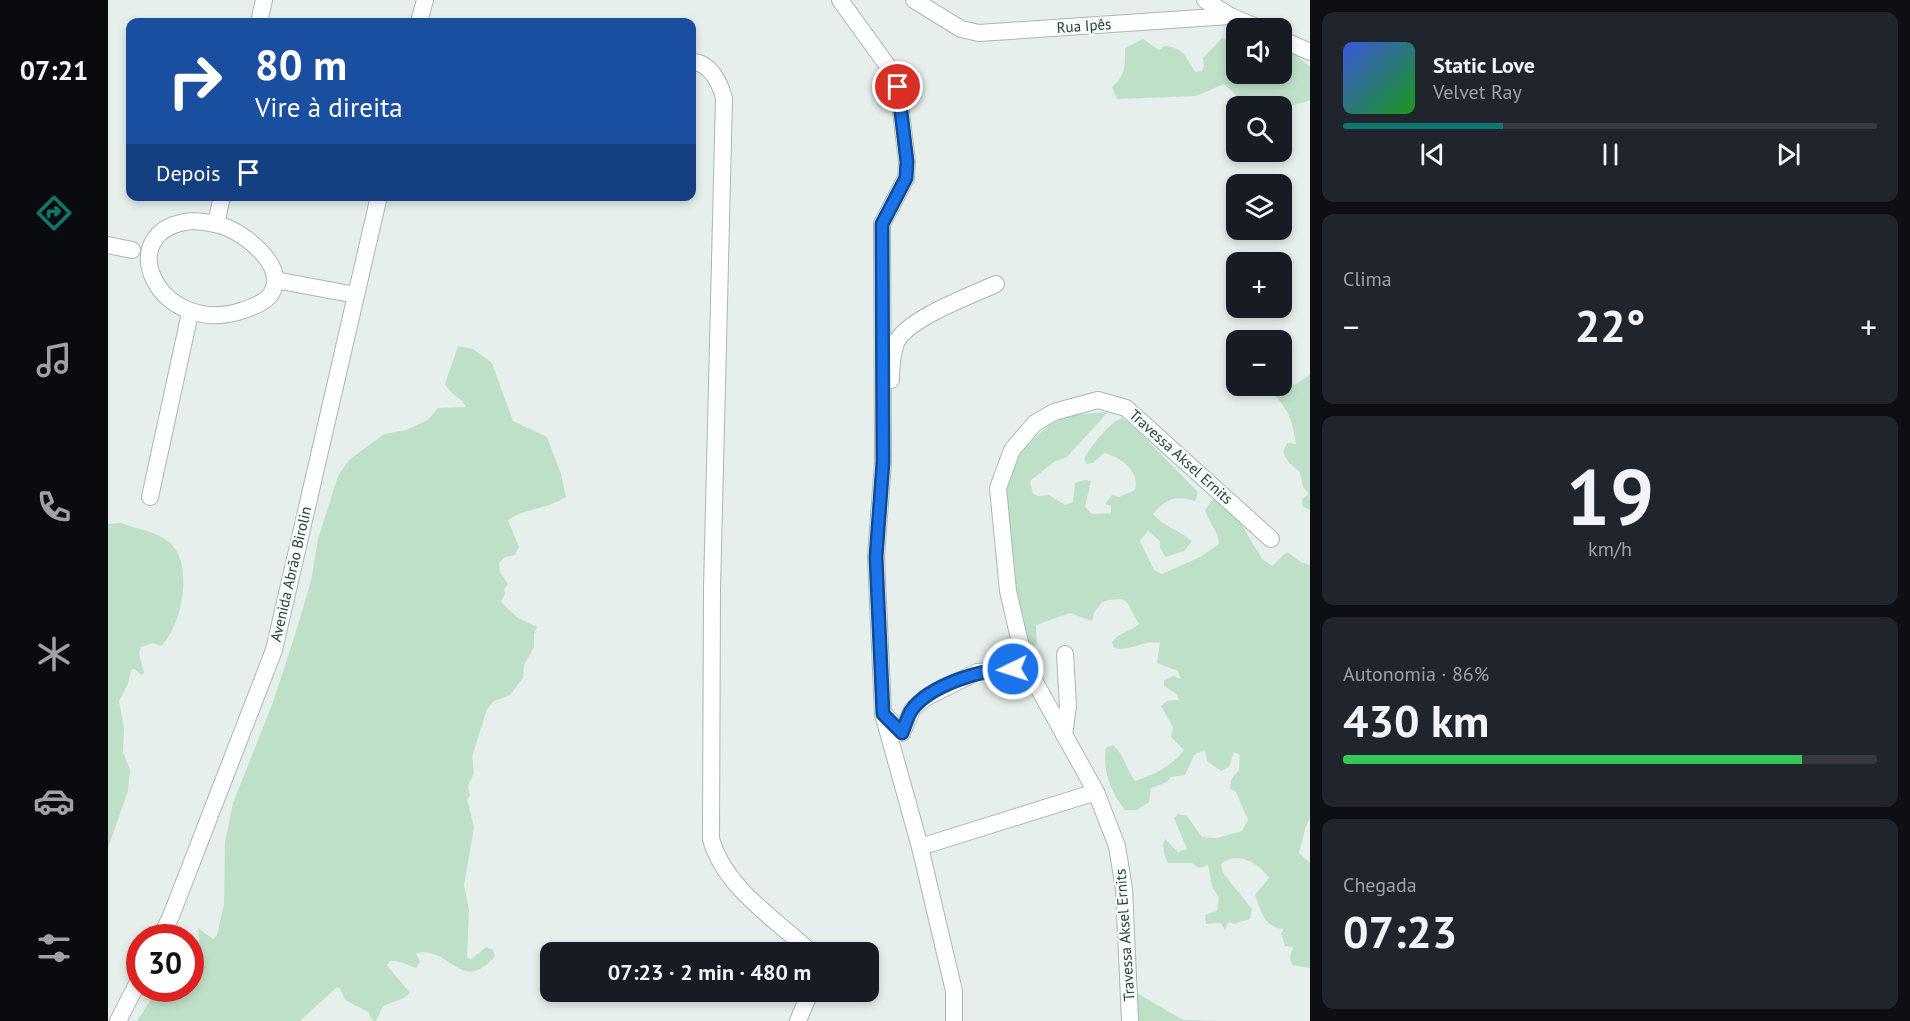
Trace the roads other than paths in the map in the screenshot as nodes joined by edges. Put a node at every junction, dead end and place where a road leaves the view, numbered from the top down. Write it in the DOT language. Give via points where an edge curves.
graph roads {
  1 [pos="264,0"];
  2 [pos="425,0"];
  3 [pos="840,0"];
  4 [pos="914,0"];
  5 [pos="1205,0"];
  6 [pos="1230,16"];
  7 [pos="260,18"];
  8 [pos="420,18"];
  9 [pos="1235,18"];
  10 [pos="1292,44"];
  11 [pos="1310,52"];
  12 [pos="696,62"];
  13 [pos="221,201"];
  14 [pos="378,201"];
  15 [pos="216,224"];
  16 [pos="108,245"];
  17 [pos="132,250"];
  18 [pos="275,280"];
  19 [pos="996,284"];
  20 [pos="356,295"];
  21 [pos="190,313"];
  22 [pos="881,408"];
  23 [pos="150,497"];
  24 [pos="1272,539"];
  25 [pos="1065,654"];
  26 [pos="1032,677"];
  27 [pos="883,714"];
  28 [pos="1064,735"];
  29 [pos="1096,792"];
  30 [pos="920,847"];
  31 [pos="167,924"];
  32 [pos="799,942"];
  33 [pos="128,1002"];
  34 [pos="806,1002"];
  35 [pos="118,1021"];
  36 [pos="798,1021"];
  37 [pos="954,1021"];
  38 [pos="1130,1021"];
  1 -- 7 [label="street"];
  2 -- 8 [label="street"];
  3 -- 22 [label="street" via="892,72 898,87 907,162 906,178 882,224"];
  4 -- 6 [label="street, Rua Ipês" via="961,28 979,33"];
  5 -- 6 [label="street"];
  6 -- 9 [label="street, Rua Ipês"];
  10 -- 11 [label="street"];
  12 -- 32 [label="street" via="718,79 724,98 712,590 711,839 716,856 732,881"];
  13 -- 15 [label="street"];
  14 -- 20 [label="street, Avenida Abrão Birolin"];
  15 -- 17 [label="street" via="170,224 143,236"];
  15 -- 18 [label="street" via="236,232 254,246 272,268"];
  16 -- 17 [label="street"];
  17 -- 21 [label="street" via="133,270 144,286 160,300"];
  18 -- 20 [label="street"];
  18 -- 21 [label="street" via="270,296 246,309 213,316"];
  19 -- 22 [label="street" via="936,311 904,331 896,342 890,395"];
  20 -- 31 [label="street, Avenida Abrão Birolin" via="274,650"];
  21 -- 23 [label="street"];
  22 -- 27 [label="street" via="883,462 876,557"];
  24 -- 26 [label="street, Travessa Aksel Ernits" via="1126,408 1098,400 1054,411 1035,423 1012,450 998,488 1008,591 1024,664"];
  25 -- 28 [label="street" via="1068,706"];
  26 -- 27 [label="street" via="1013,669 977,672 925,698 912,711 902,733"];
  26 -- 28 [label="street, Travessa Aksel Ernits"];
  27 -- 30 [label="street"];
  28 -- 29 [label="street, Travessa Aksel Ernits"];
  29 -- 30 [label="street"];
  29 -- 38 [label="street, Travessa Aksel Ernits" via="1117,846 1124,889"];
  30 -- 37 [label="street" via="954,991"];
  33 -- 35 [label="street"];
  34 -- 36 [label="street"];
}
